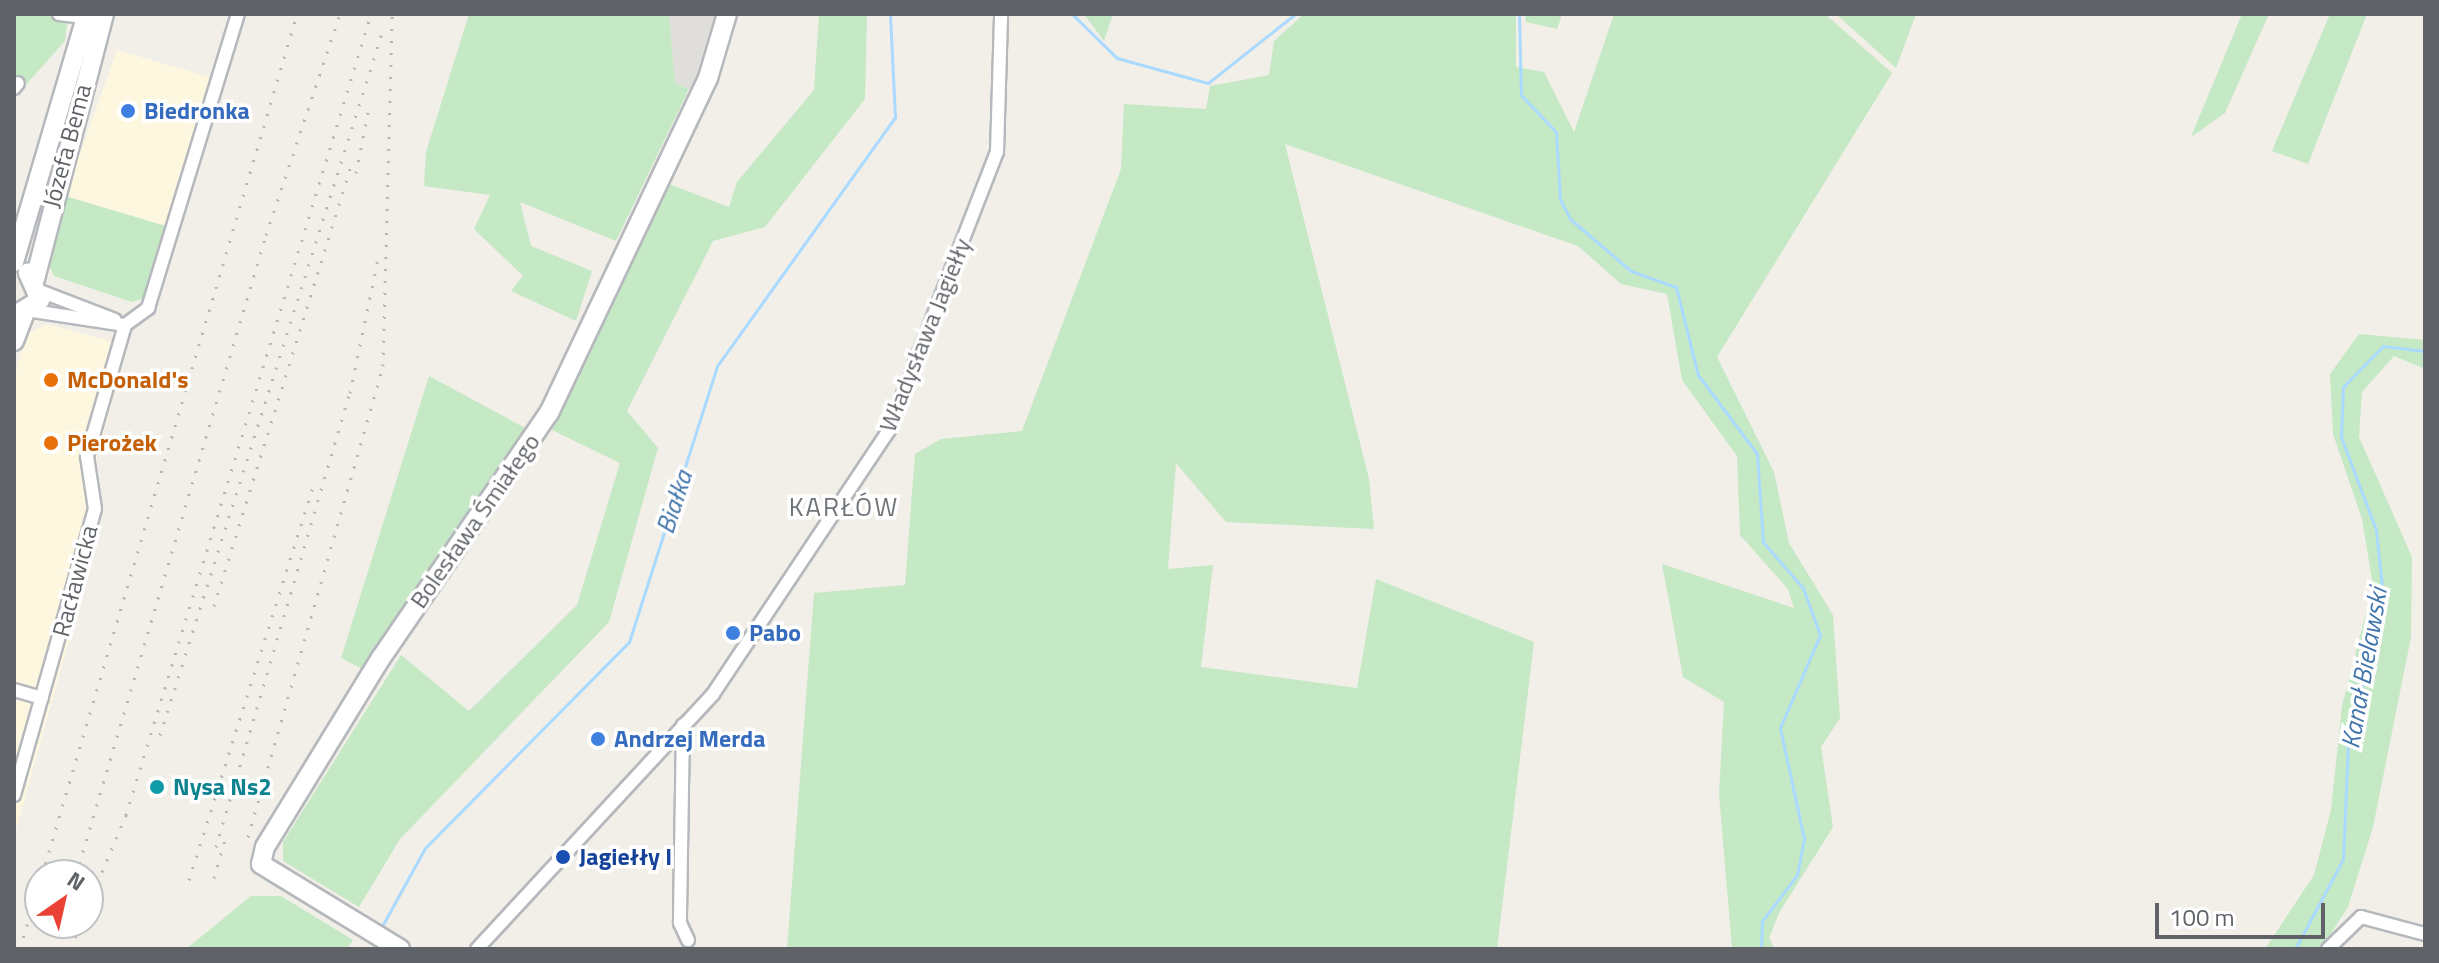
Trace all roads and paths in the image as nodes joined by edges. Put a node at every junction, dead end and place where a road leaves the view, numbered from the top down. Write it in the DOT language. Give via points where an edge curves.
graph roads {
  1 [pos="59,14"];
  2 [pos="238,14"];
  3 [pos="727,14"];
  4 [pos="1001,14"];
  5 [pos="95,16"];
  6 [pos="14,262"];
  7 [pos="14,271"];
  8 [pos="38,285"];
  9 [pos="24,314"];
  10 [pos="125,325"];
  11 [pos="14,341"];
  12 [pos="14,690"];
  13 [pos="42,698"];
  14 [pos="683,725"];
  15 [pos="14,795"];
  16 [pos="2425,934"];
  17 [pos="688,940"];
  18 [pos="395,946"];
  19 [pos="477,949"];
  20 [pos="2328,949"];
  1 -- 5 [label="street"];
  2 -- 10 [label="street, Racławicka" via="156,290 143,314"];
  3 -- 18 [label="street, Bolesława Śmiałego" via="708,78 549,413 381,658 265,847 261,864"];
  4 -- 14 [label="street, Władysława Jagiełły" via="1000,142 899,410 721,682"];
  5 -- 6 [label="street, Józefa Bema"];
  5 -- 8 [label="street, Józefa Bema"];
  7 -- 8 [label="street"];
  8 -- 9 [label="street, Józefa Bema"];
  8 -- 10 [label="street"];
  9 -- 10 [label="street"];
  9 -- 11 [label="street, Józefa Bema"];
  10 -- 13 [label="street, Racławicka" via="87,456 95,509"];
  12 -- 13 [label="street"];
  13 -- 15 [label="street, Racławicka"];
  14 -- 17 [label="street" via="680,923"];
  14 -- 19 [label="street, Władysława Jagiełły"];
  16 -- 20 [label="street" via="2361,917"];
}
